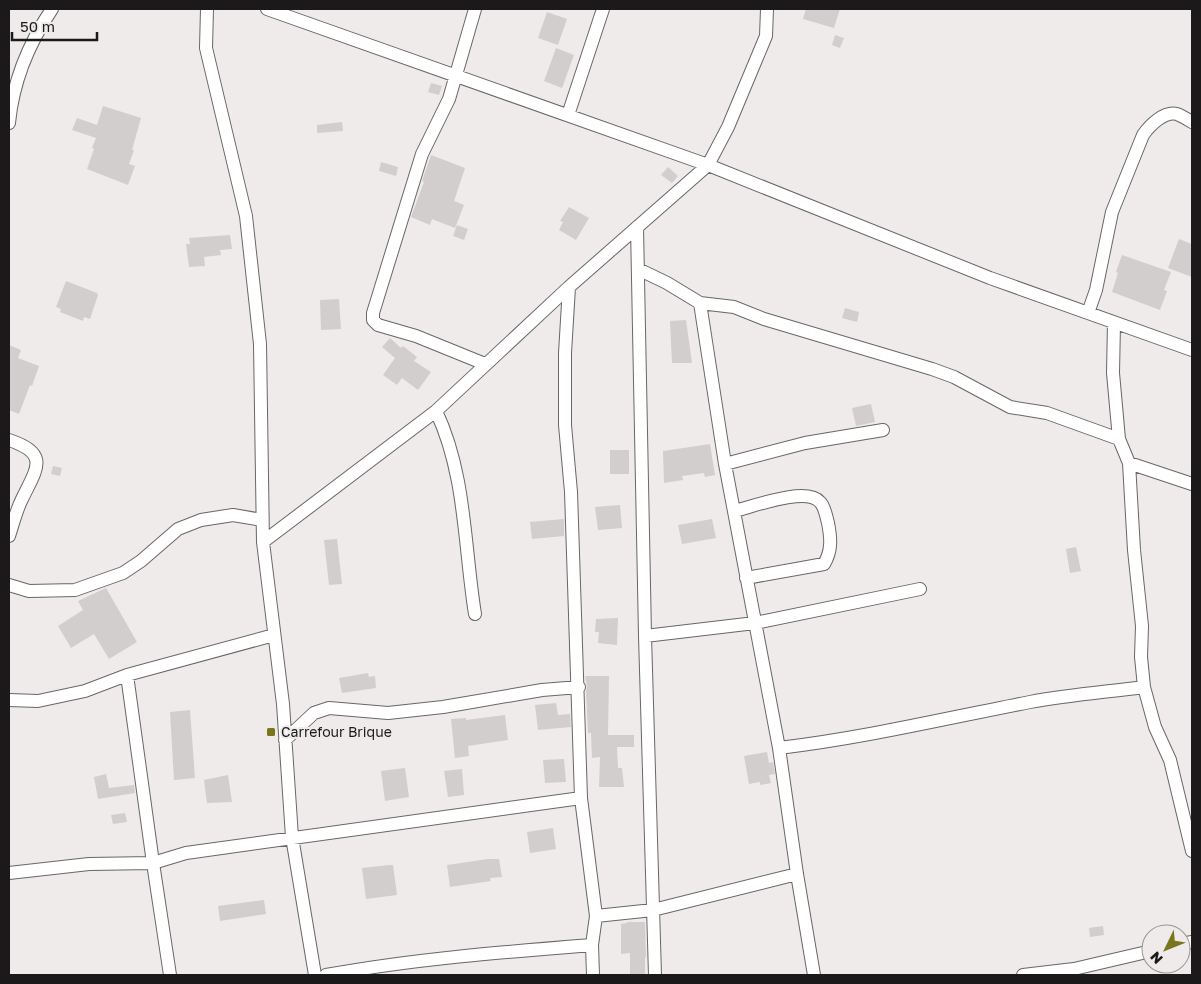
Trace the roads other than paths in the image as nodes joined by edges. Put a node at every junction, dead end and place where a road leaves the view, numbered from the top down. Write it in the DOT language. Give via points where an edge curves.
graph roads {
  1 [pos="52,9"];
  2 [pos="207,9"];
  3 [pos="267,9"];
  4 [pos="475,9"];
  5 [pos="603,9"];
  6 [pos="766,9"];
  7 [pos="456,76"];
  8 [pos="568,115"];
  9 [pos="1192,122"];
  10 [pos="9,123"];
  11 [pos="708,165"];
  12 [pos="637,227"];
  13 [pos="638,270"];
  14 [pos="569,286"];
  15 [pos="700,303"];
  16 [pos="1088,313"];
  17 [pos="1114,323"];
  18 [pos="1192,350"];
  19 [pos="485,364"];
  20 [pos="436,411"];
  21 [pos="883,430"];
  22 [pos="1119,439"];
  23 [pos="9,440"];
  24 [pos="1129,463"];
  25 [pos="725,464"];
  26 [pos="1192,484"];
  27 [pos="734,511"];
  28 [pos="262,520"];
  29 [pos="9,536"];
  30 [pos="263,542"];
  31 [pos="746,578"];
  32 [pos="9,584"];
  33 [pos="920,589"];
  34 [pos="475,614"];
  35 [pos="755,623"];
  36 [pos="274,635"];
  37 [pos="645,636"];
  38 [pos="127,675"];
  39 [pos="579,687"];
  40 [pos="1144,687"];
  41 [pos="9,700"];
  42 [pos="286,740"];
  43 [pos="779,748"];
  44 [pos="581,798"];
  45 [pos="1188,808"];
  46 [pos="292,837"];
  47 [pos="1192,851"];
  48 [pos="152,863"];
  49 [pos="9,873"];
  50 [pos="797,874"];
  51 [pos="653,910"];
  52 [pos="596,916"];
  53 [pos="592,945"];
  54 [pos="1141,954"];
  55 [pos="1075,972"];
  56 [pos="170,975"];
  57 [pos="314,975"];
  58 [pos="326,975"];
  59 [pos="592,975"];
  60 [pos="655,975"];
  61 [pos="814,975"];
  62 [pos="1023,975"];
  1 -- 10 [label="street" via="23,60 14,87"];
  2 -- 28 [label="street" via="206,48 246,216 260,344"];
  3 -- 7 [label="street"];
  4 -- 7 [label="street"];
  5 -- 8 [label="street"];
  6 -- 11 [label="street" via="766,36 728,127"];
  7 -- 8 [label="street"];
  7 -- 19 [label="street" via="447,106 422,154 373,320 378,325 416,336"];
  8 -- 11 [label="street"];
  9 -- 16 [label="street" via="1178,114 1164,116 1148,127 1143,135 1112,212"];
  11 -- 12 [label="street"];
  11 -- 16 [label="street" via="990,278"];
  12 -- 13 [label="street"];
  12 -- 14 [label="street"];
  13 -- 15 [label="street"];
  13 -- 37 [label="street"];
  14 -- 19 [label="street"];
  14 -- 39 [label="street" via="565,425"];
  15 -- 22 [label="street" via="734,307 932,369 1010,407 1047,413"];
  15 -- 25 [label="street"];
  16 -- 17 [label="street"];
  17 -- 18 [label="street"];
  17 -- 22 [label="street" via="1113,373"];
  19 -- 20 [label="street"];
  20 -- 30 [label="street"];
  20 -- 34 [label="street" via="461,497"];
  21 -- 25 [label="street" via="805,443"];
  22 -- 24 [label="street"];
  23 -- 29 [label="street" via="34,453 37,463 36,473 21,501"];
  24 -- 26 [label="street"];
  24 -- 40 [label="street"];
  25 -- 27 [label="street"];
  27 -- 31 [label="street"];
  27 -- 31 [label="street" via="790,496 814,498 820,501 826,512 831,537 829,556 824,564"];
  28 -- 30 [label="street"];
  28 -- 32 [label="street" via="233,515 201,520 178,529 123,573 75,590 29,591"];
  30 -- 36 [label="street"];
  31 -- 35 [label="street"];
  33 -- 35 [label="street"];
  35 -- 37 [label="street"];
  35 -- 43 [label="street"];
  36 -- 38 [label="street"];
  36 -- 42 [label="street"];
  37 -- 51 [label="street"];
  38 -- 41 [label="street" via="85,691 38,701"];
  38 -- 48 [label="street"];
  39 -- 42 [label="street" via="388,713 329,708 314,713"];
  39 -- 44 [label="street"];
  40 -- 43 [label="street" via="1032,702"];
  40 -- 45 [label="street" via="1155,727"];
  42 -- 46 [label="street"];
  43 -- 50 [label="street"];
  44 -- 46 [label="street"];
  44 -- 52 [label="street"];
  45 -- 47 [label="street"];
  46 -- 48 [label="street" via="186,853"];
  46 -- 57 [label="street"];
  48 -- 49 [label="street" via="89,864"];
  48 -- 56 [label="street"];
  50 -- 51 [label="street"];
  50 -- 61 [label="street"];
  51 -- 52 [label="street"];
  51 -- 60 [label="street"];
  52 -- 53 [label="street"];
  53 -- 58 [label="street" via="454,956"];
  53 -- 59 [label="street"];
  54 -- 55 [label="street"];
  55 -- 62 [label="street"];
}
